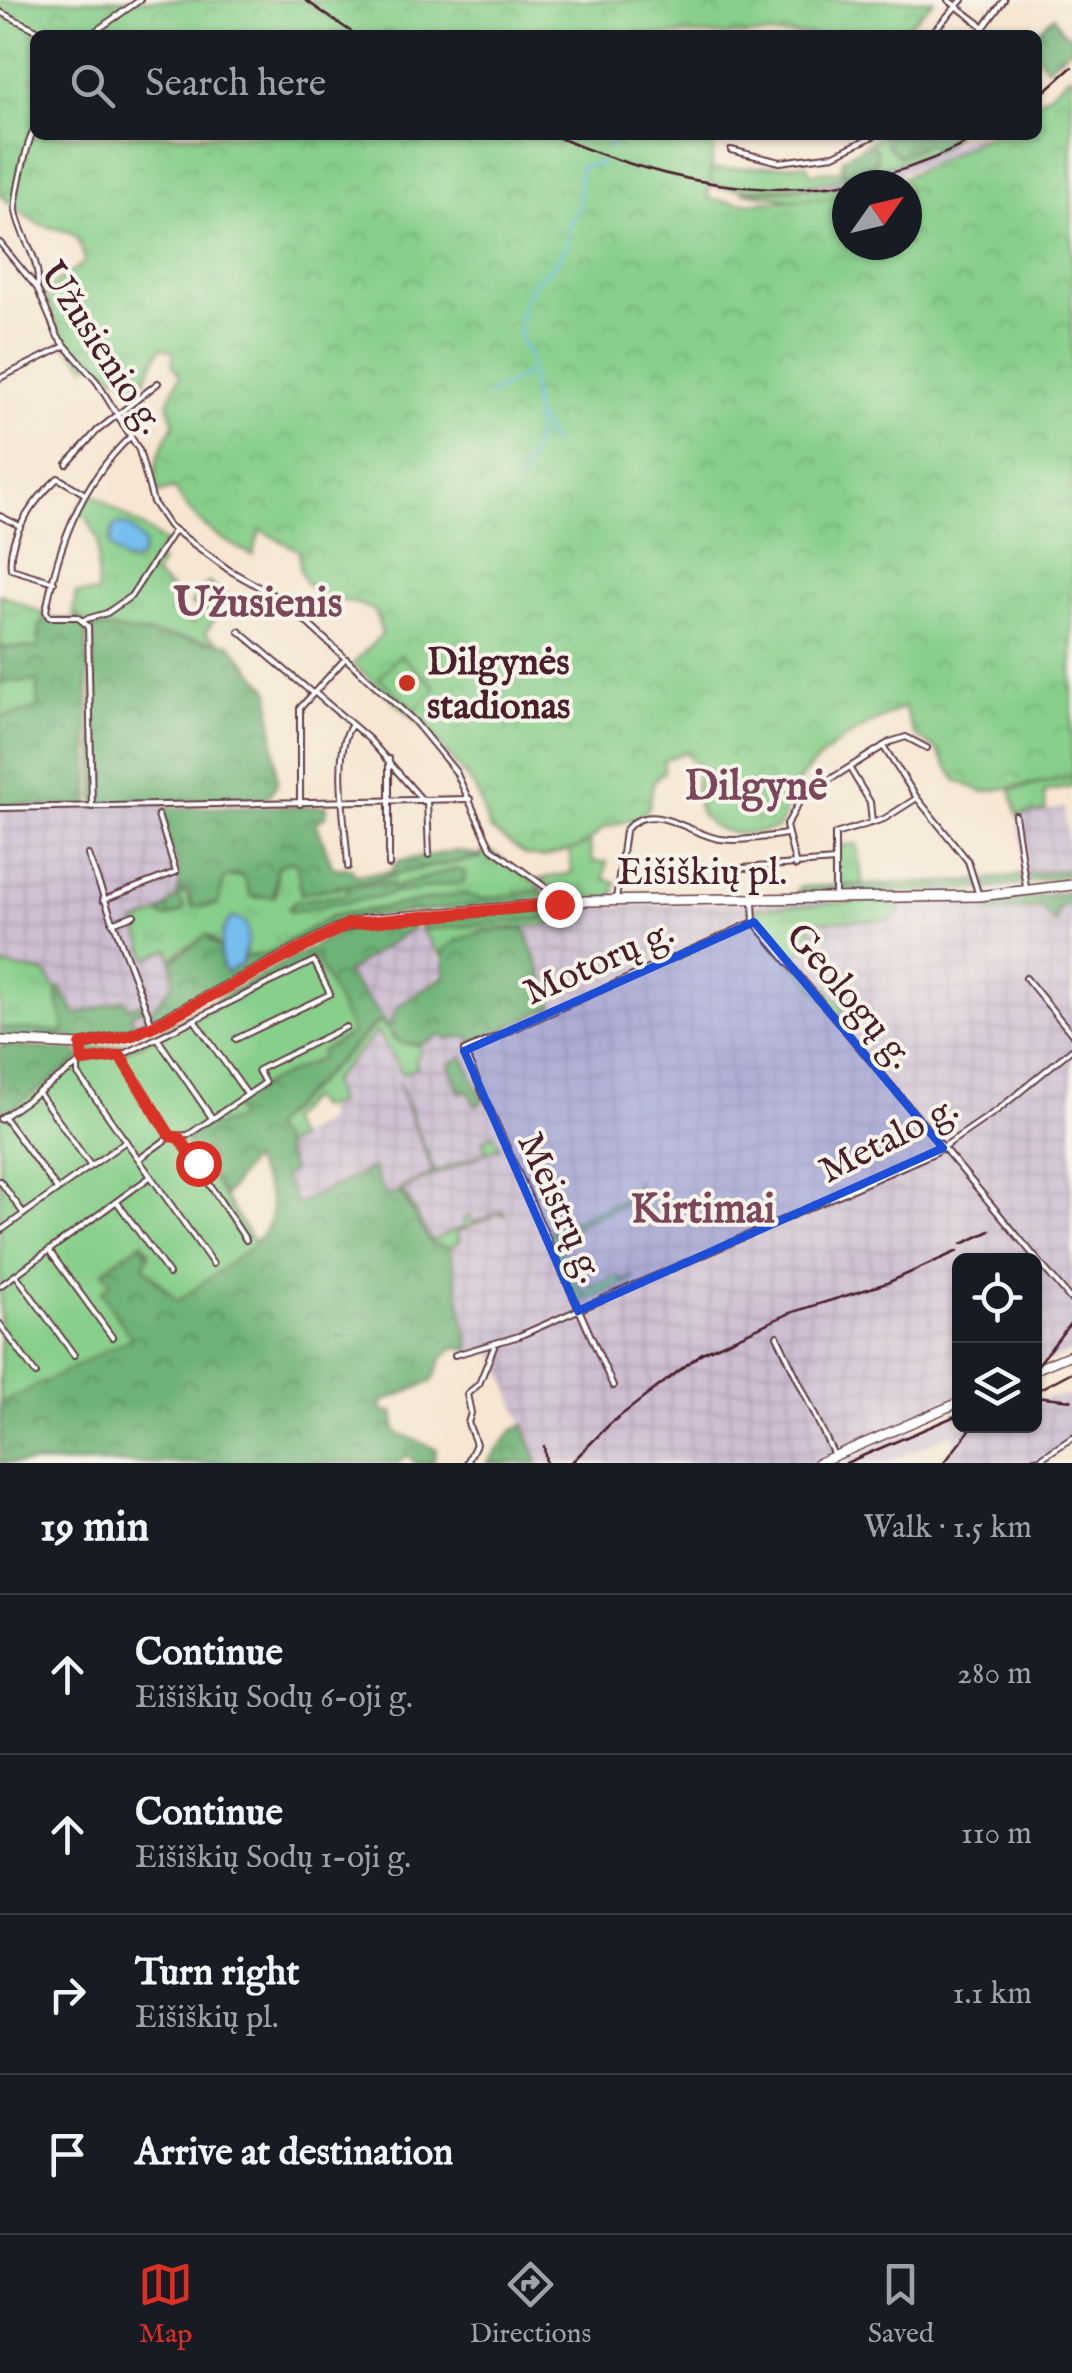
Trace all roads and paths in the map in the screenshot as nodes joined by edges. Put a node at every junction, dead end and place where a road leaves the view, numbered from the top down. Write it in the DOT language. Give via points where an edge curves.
graph roads {
  1 [pos="140,0"];
  2 [pos="948,0"];
  3 [pos="962,0"];
  4 [pos="1004,0"];
  5 [pos="957,7"];
  6 [pos="0,12"];
  7 [pos="984,27"];
  8 [pos="37,30"];
  9 [pos="97,30"];
  10 [pos="935,30"];
  11 [pos="982,30"];
  12 [pos="30,135"];
  13 [pos="866,140"];
  14 [pos="730,150"];
  15 [pos="0,243"];
  16 [pos="37,288"];
  17 [pos="64,347"];
  18 [pos="0,378"];
  19 [pos="158,383"];
  20 [pos="118,418"];
  21 [pos="130,437"];
  22 [pos="68,464"];
  23 [pos="85,494"];
  24 [pos="0,516"];
  25 [pos="20,526"];
  26 [pos="174,531"];
  27 [pos="54,582"];
  28 [pos="82,619"];
  29 [pos="239,631"];
  30 [pos="344,660"];
  31 [pos="312,691"];
  32 [pos="352,725"];
  33 [pos="883,746"];
  34 [pos="927,748"];
  35 [pos="389,759"];
  36 [pos="849,767"];
  37 [pos="917,798"];
  38 [pos="470,799"];
  39 [pos="425,801"];
  40 [pos="388,802"];
  41 [pos="345,803"];
  42 [pos="300,804"];
  43 [pos="92,807"];
  44 [pos="0,808"];
  45 [pos="158,814"];
  46 [pos="1016,816"];
  47 [pos="872,823"];
  48 [pos="786,834"];
  49 [pos="88,856"];
  50 [pos="429,856"];
  51 [pos="834,862"];
  52 [pos="390,864"];
  53 [pos="796,866"];
  54 [pos="348,867"];
  55 [pos="730,869"];
  56 [pos="1072,885"];
  57 [pos="1026,892"];
  58 [pos="980,896"];
  59 [pos="104,900"];
  60 [pos="836,900"];
  61 [pos="616,901"];
  62 [pos="753,902"];
  63 [pos="559,904"];
  64 [pos="134,915"];
  65 [pos="754,922"];
  66 [pos="112,923"];
  67 [pos="1026,978"];
  68 [pos="194,1020"];
  69 [pos="153,1026"];
  70 [pos="346,1028"];
  71 [pos="1072,1034"];
  72 [pos="157,1038"];
  73 [pos="236,1039"];
  74 [pos="0,1042"];
  75 [pos="81,1045"];
  76 [pos="1072,1049"];
  77 [pos="464,1051"];
  78 [pos="120,1056"];
  79 [pos="83,1061"];
  80 [pos="78,1066"];
  81 [pos="38,1092"];
  82 [pos="247,1094"];
  83 [pos="2,1118"];
  84 [pos="212,1118"];
  85 [pos="170,1136"];
  86 [pos="179,1138"];
  87 [pos="126,1141"];
  88 [pos="942,1148"];
  89 [pos="139,1159"];
  90 [pos="91,1167"];
  91 [pos="152,1176"];
  92 [pos="0,1182"];
  93 [pos="57,1190"];
  94 [pos="117,1202"];
  95 [pos="24,1214"];
  96 [pos="0,1232"];
  97 [pos="246,1240"];
  98 [pos="50,1251"];
  99 [pos="213,1264"];
  100 [pos="16,1274"];
  101 [pos="168,1274"];
  102 [pos="0,1286"];
  103 [pos="1072,1301"];
  104 [pos="578,1310"];
  105 [pos="0,1324"];
  106 [pos="777,1336"];
  107 [pos="112,1337"];
  108 [pos="494,1347"];
  109 [pos="1072,1354"];
  110 [pos="74,1355"];
  111 [pos="455,1355"];
  112 [pos="1042,1367"];
  113 [pos="36,1374"];
  114 [pos="612,1386"];
  115 [pos="952,1405"];
  116 [pos="1072,1438"];
  117 [pos="834,1456"];
  118 [pos="468,1463"];
  119 [pos="818,1463"];
  120 [pos="1021,1463"];
  1 -- 9 [label="street"];
  2 -- 5 [label="street"];
  3 -- 5 [label="street"];
  4 -- 7 [label="street"];
  5 -- 7 [label="street"];
  5 -- 10 [label="street"];
  6 -- 8 [label="street"];
  7 -- 11 [label="street"];
  12 -- 16 [label="street" via="16,210 37,266"];
  13 -- 14 [label="street" via="834,155 780,162"];
  15 -- 16 [label="street, Užusienio g."];
  16 -- 17 [label="street, Užusienio g."];
  17 -- 18 [label="street"];
  17 -- 20 [label="street, Užusienio g." via="97,382"];
  19 -- 20 [label="street"];
  20 -- 21 [label="street, Užusienio g."];
  20 -- 22 [label="street"];
  21 -- 23 [label="street"];
  21 -- 26 [label="street, Užusienio g." via="154,505"];
  23 -- 25 [label="street" via="61,478 42,490"];
  23 -- 27 [label="street" via="67,530"];
  24 -- 25 [label="street"];
  25 -- 27 [label="street" via="11,569"];
  26 -- 28 [label="street" via="131,596 107,613"];
  26 -- 30 [label="street, Užusienio g." via="282,600"];
  27 -- 28 [label="street" via="48,616"];
  28 -- 43 [label="street" via="89,630"];
  29 -- 31 [label="street"];
  30 -- 31 [label="street"];
  30 -- 38 [label="street, Užusienio g." via="424,732"];
  31 -- 32 [label="street"];
  31 -- 42 [label="street" via="299,714"];
  32 -- 35 [label="street"];
  32 -- 41 [label="street" via="345,735"];
  33 -- 34 [label="street" via="906,737"];
  33 -- 36 [label="street"];
  33 -- 37 [label="street"];
  35 -- 39 [label="street"];
  35 -- 40 [label="street"];
  36 -- 47 [label="street" via="870,802"];
  36 -- 48 [label="street" via="802,797 790,811"];
  37 -- 47 [label="street"];
  37 -- 58 [label="street" via="970,864"];
  38 -- 39 [label="street"];
  38 -- 63 [label="street, Užusienio g." via="495,852"];
  39 -- 40 [label="street"];
  39 -- 50 [label="street"];
  40 -- 41 [label="street"];
  40 -- 52 [label="street"];
  41 -- 42 [label="street"];
  41 -- 54 [label="street"];
  42 -- 43 [label="street"];
  43 -- 44 [label="street"];
  45 -- 59 [label="street" via="176,872"];
  46 -- 57 [label="street"];
  47 -- 51 [label="street" via="836,833"];
  48 -- 53 [label="street"];
  48 -- 61 [label="street" via="722,840 668,818 632,823"];
  49 -- 59 [label="street"];
  51 -- 53 [label="street"];
  51 -- 60 [label="street"];
  53 -- 55 [label="street"];
  56 -- 57 [label="main road, Eišiškių pl."];
  57 -- 58 [label="main road, Eišiškių pl."];
  58 -- 60 [label="main road, Eišiškių pl."];
  59 -- 66 [label="street"];
  60 -- 62 [label="main road, Eišiškių pl."];
  61 -- 62 [label="main road, Eišiškių pl."];
  61 -- 63 [label="main road, Eišiškių pl."];
  62 -- 65 [label="street, Geologų g."];
  63 -- 69 [label="main road, Eišiškių pl." via="348,924"];
  64 -- 66 [label="street"];
  65 -- 77 [label="street, Motorų g."];
  65 -- 88 [label="street, Geologų g."];
  66 -- 69 [label="street"];
  67 -- 71 [label="street"];
  68 -- 72 [label="street"];
  68 -- 73 [label="street" via="314,961 330,994"];
  68 -- 82 [label="street"];
  69 -- 75 [label="main road, Eišiškių pl."];
  70 -- 82 [label="street" via="258,1070 264,1083"];
  72 -- 78 [label="street"];
  72 -- 84 [label="street"];
  74 -- 75 [label="main road, Eišiškių pl."];
  75 -- 79 [label="street"];
  76 -- 88 [label="street, Metalo g."];
  77 -- 104 [label="street, Meistrų g."];
  78 -- 79 [label="street"];
  78 -- 85 [label="street"];
  79 -- 80 [label="street"];
  80 -- 81 [label="street"];
  80 -- 87 [label="street"];
  81 -- 83 [label="street"];
  81 -- 90 [label="street"];
  82 -- 84 [label="street"];
  83 -- 93 [label="street"];
  84 -- 86 [label="street"];
  85 -- 86 [label="street"];
  85 -- 89 [label="street"];
  86 -- 97 [label="street"];
  87 -- 89 [label="street"];
  87 -- 90 [label="street"];
  88 -- 103 [label="street, Geologų g."];
  88 -- 104 [label="street, Metalo g."];
  89 -- 91 [label="street"];
  90 -- 93 [label="street"];
  91 -- 94 [label="street"];
  91 -- 99 [label="street"];
  92 -- 95 [label="street"];
  93 -- 95 [label="street"];
  94 -- 98 [label="street"];
  94 -- 101 [label="street"];
  95 -- 96 [label="street"];
  98 -- 100 [label="street"];
  98 -- 107 [label="street"];
  100 -- 102 [label="street"];
  100 -- 110 [label="street"];
  104 -- 108 [label="street, Metalo g."];
  104 -- 114 [label="street, Meistrų g."];
  105 -- 113 [label="street"];
  106 -- 117 [label="street"];
  108 -- 111 [label="street, Metalo g."];
  108 -- 118 [label="street" via="467,1394 476,1444"];
  109 -- 112 [label="street"];
  115 -- 117 [label="street"];
  116 -- 120 [label="street"];
  117 -- 119 [label="street"];
}
